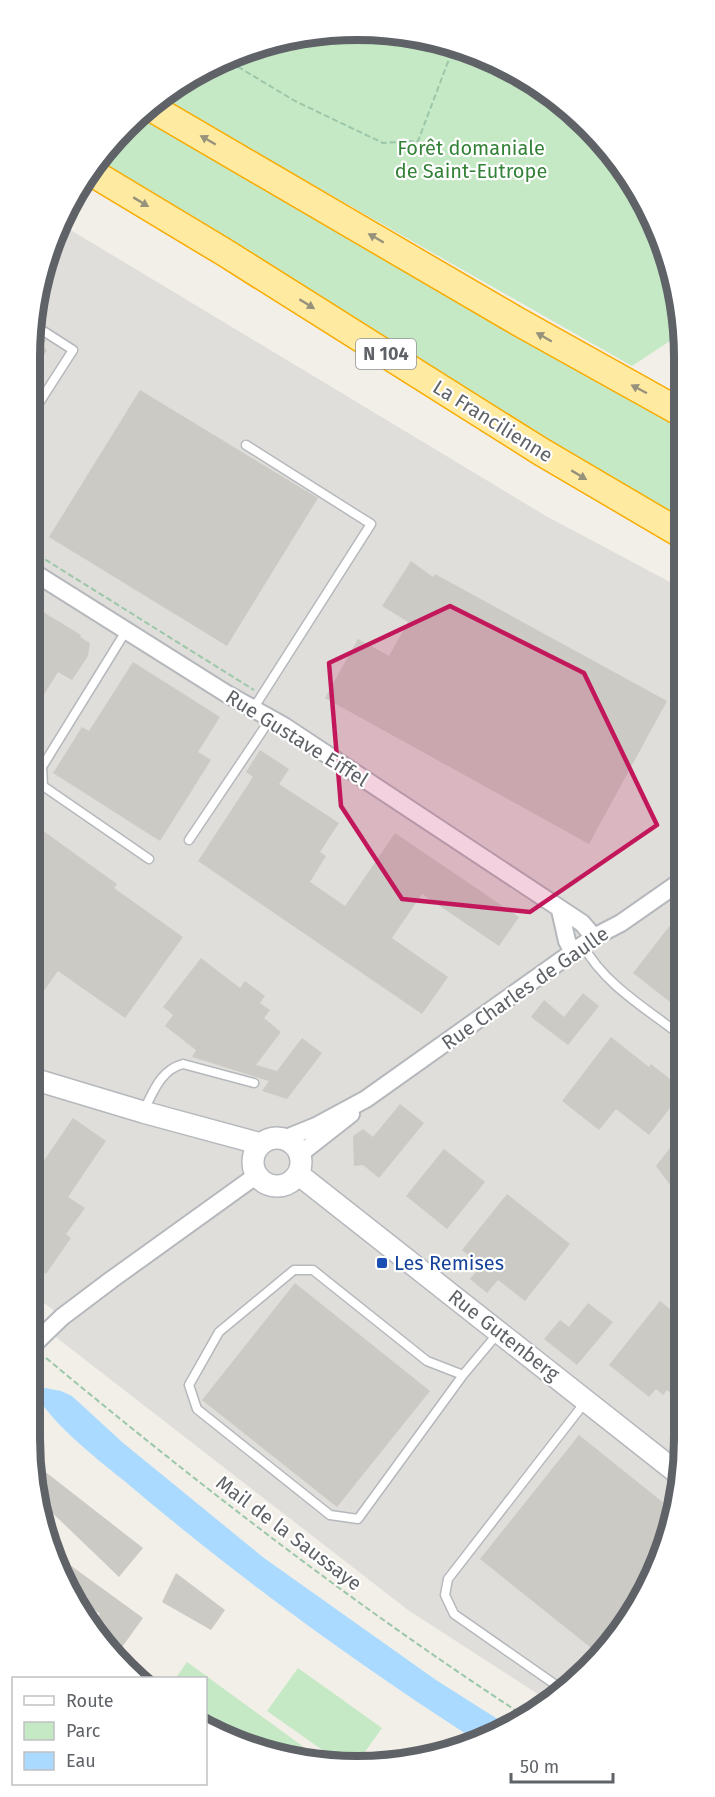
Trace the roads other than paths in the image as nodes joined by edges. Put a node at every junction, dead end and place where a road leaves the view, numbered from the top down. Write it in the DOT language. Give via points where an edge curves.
graph roads {
  1 [pos="158,111"];
  2 [pos="98,176"];
  3 [pos="42,330"];
  4 [pos="40,402"];
  5 [pos="675,408"];
  6 [pos="246,445"];
  7 [pos="675,530"];
  8 [pos="40,576"];
  9 [pos="126,631"];
  10 [pos="253,709"];
  11 [pos="271,718"];
  12 [pos="189,840"];
  13 [pos="149,859"];
  14 [pos="675,885"];
  15 [pos="560,910"];
  16 [pos="583,945"];
  17 [pos="675,1031"];
  18 [pos="40,1081"];
  19 [pos="254,1083"];
  20 [pos="366,1098"];
  21 [pos="143,1112"];
  22 [pos="284,1139"];
  23 [pos="257,1161"];
  24 [pos="299,1164"];
  25 [pos="500,1332"];
  26 [pos="40,1338"];
  27 [pos="463,1375"];
  28 [pos="587,1401"];
  29 [pos="673,1469"];
  30 [pos="558,1685"];
  5 -- 1 [label="highway, one-way"];
  2 -- 7 [label="highway, La Francilienne / N 104, one-way" via="559,463"];
  3 -- 4 [label="lane" via="74,350"];
  6 -- 10 [label="lane" via="371,524"];
  8 -- 9 [label="street, Rue Gustave Eiffel"];
  9 -- 10 [label="street, Rue Gustave Eiffel"];
  9 -- 13 [label="lane" via="42,767 41,778 43,786"];
  10 -- 11 [label="street, Rue Gustave Eiffel"];
  11 -- 12 [label="lane"];
  11 -- 15 [label="street, Rue Gustave Eiffel"];
  14 -- 16 [label="street, Rue Charles de Gaulle"];
  15 -- 16 [label="street, Rue Gustave Eiffel" via="567,940"];
  15 -- 16 [label="street, Rue Gustave Eiffel" via="582,923"];
  16 -- 17 [label="lane, Rue Gustave Eiffel" via="592,963 609,979"];
  16 -- 20 [label="street, Rue Charles de Gaulle"];
  18 -- 21 [label="street"];
  19 -- 21 [label="lane" via="183,1064 174,1066 159,1080"];
  20 -- 22 [label="street, Rue Charles de Gaulle"];
  20 -- 24 [label="street, Rue Charles de Gaulle"];
  21 -- 23 [label="street"];
  22 -- 23 [label="street" via="276,1138"];
  22 -- 24 [label="street" via="291,1143"];
  23 -- 24 [label="street" via="270,1185 292,1180"];
  23 -- 26 [label="street"];
  24 -- 25 [label="street, Rue Gutenberg"];
  25 -- 27 [label="lane"];
  25 -- 28 [label="street, Rue Gutenberg"];
  27 -- 27 [label="lane" via="358,1519 330,1515 197,1409 189,1385 219,1332 294,1270 313,1270 427,1361"];
  28 -- 29 [label="street, Rue Gutenberg"];
  28 -- 30 [label="lane" via="448,1580 445,1595 454,1614"];
}
